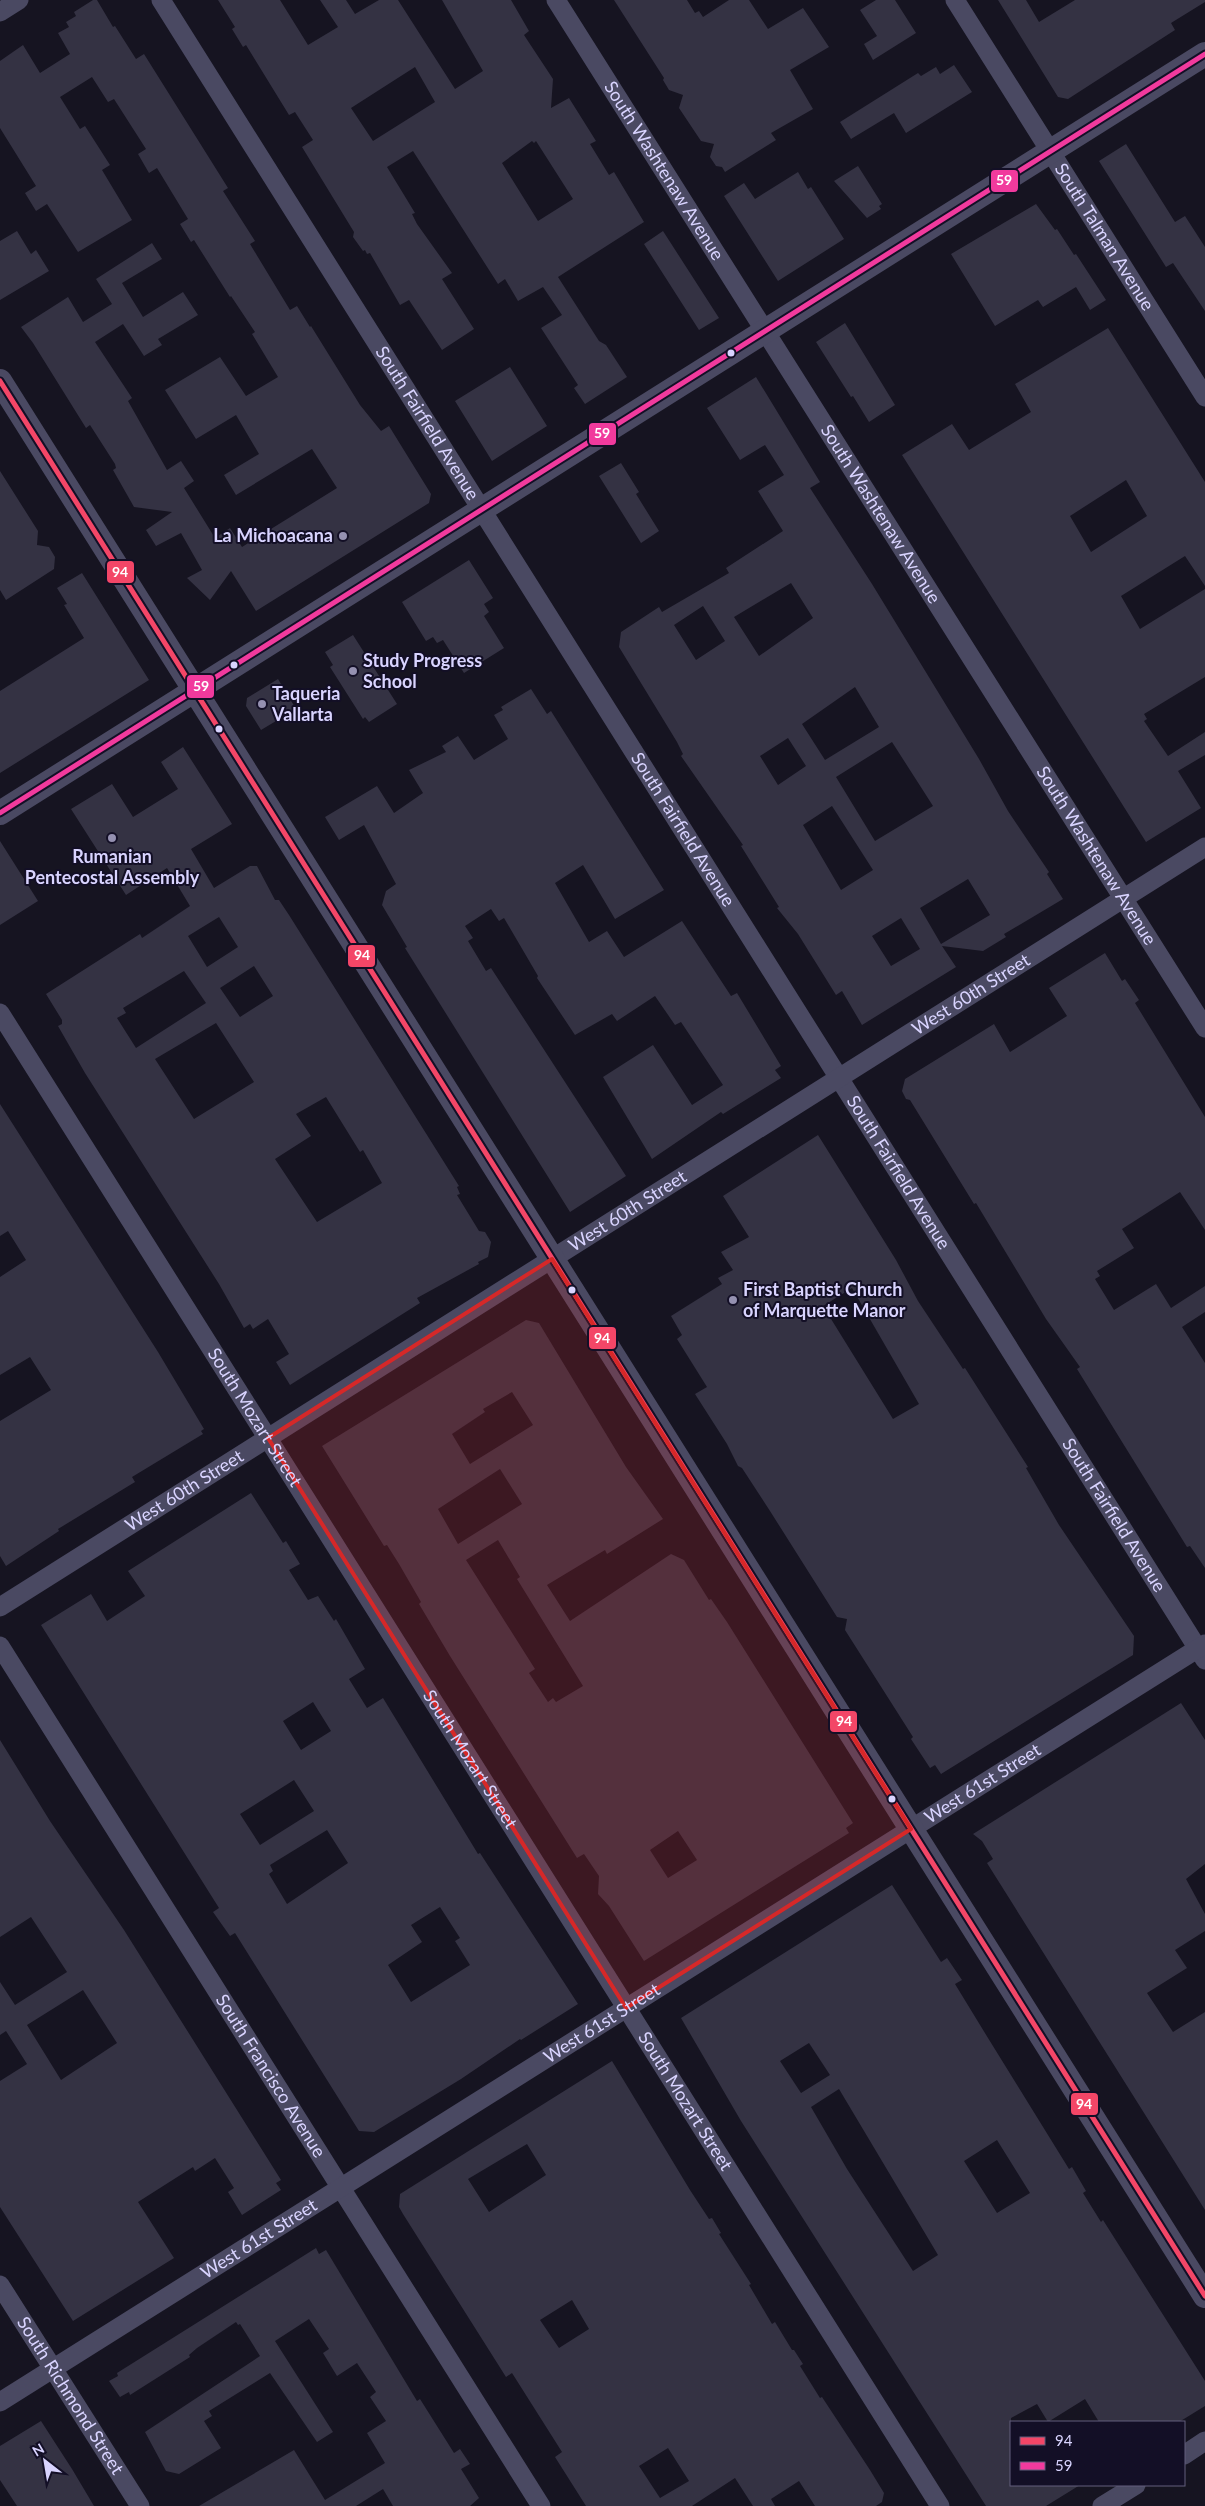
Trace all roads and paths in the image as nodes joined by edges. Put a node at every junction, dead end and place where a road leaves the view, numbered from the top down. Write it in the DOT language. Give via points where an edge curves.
graph roads {
  1 [pos="19,0"];
  2 [pos="161,0"];
  3 [pos="556,0"];
  4 [pos="955,0"];
  5 [pos="0,12"];
  6 [pos="1205,54"];
  7 [pos="1050,151"];
  8 [pos="764,332"];
  9 [pos="0,381"];
  10 [pos="1205,397"];
  11 [pos="481,510"];
  12 [pos="194,690"];
  13 [pos="0,813"];
  14 [pos="1205,847"];
  15 [pos="1124,898"];
  16 [pos="0,1013"];
  17 [pos="1205,1028"];
  18 [pos="839,1078"];
  19 [pos="552,1259"];
  20 [pos="268,1438"];
  21 [pos="0,1607"];
  22 [pos="0,1646"];
  23 [pos="1202,1651"];
  24 [pos="911,1829"];
  25 [pos="626,2008"];
  26 [pos="341,2188"];
  27 [pos="0,2285"];
  28 [pos="1205,2296"];
  29 [pos="53,2369"];
  30 [pos="0,2402"];
  31 [pos="1205,2441"];
  32 [pos="1185,2454"];
  33 [pos="1134,2486"];
  34 [pos="140,2506"];
  35 [pos="541,2506"];
  36 [pos="940,2506"];
  37 [pos="1102,2506"];
  1 -- 5 [label="street"];
  2 -- 11 [label="street, South Fairfield Avenue"];
  3 -- 8 [label="street, South Washtenaw Avenue"];
  4 -- 7 [label="street, South Talman Avenue"];
  6 -- 7 [label="street"];
  7 -- 8 [label="street"];
  7 -- 10 [label="street, South Talman Avenue"];
  8 -- 11 [label="street"];
  8 -- 15 [label="street, South Washtenaw Avenue"];
  9 -- 12 [label="street"];
  11 -- 12 [label="street"];
  11 -- 18 [label="street, South Fairfield Avenue"];
  12 -- 13 [label="street"];
  12 -- 19 [label="street"];
  14 -- 15 [label="street, West 60th Street"];
  15 -- 17 [label="street, South Washtenaw Avenue"];
  15 -- 18 [label="street, West 60th Street"];
  16 -- 20 [label="street, South Mozart Street"];
  18 -- 19 [label="street, West 60th Street"];
  18 -- 23 [label="street, South Fairfield Avenue"];
  19 -- 20 [label="street, West 60th Street"];
  19 -- 24 [label="street"];
  20 -- 21 [label="street, West 60th Street"];
  20 -- 25 [label="street, South Mozart Street"];
  22 -- 26 [label="street, South Francisco Avenue"];
  23 -- 24 [label="street, West 61st Street"];
  24 -- 25 [label="street, West 61st Street"];
  24 -- 28 [label="street"];
  25 -- 26 [label="street, West 61st Street"];
  25 -- 36 [label="street, South Mozart Street"];
  26 -- 29 [label="street, West 61st Street"];
  26 -- 35 [label="street, South Francisco Avenue"];
  27 -- 29 [label="street, South Richmond Street"];
  29 -- 30 [label="street, West 61st Street"];
  29 -- 34 [label="street, South Richmond Street"];
  31 -- 32 [label="street"];
  33 -- 37 [label="street"];
}
